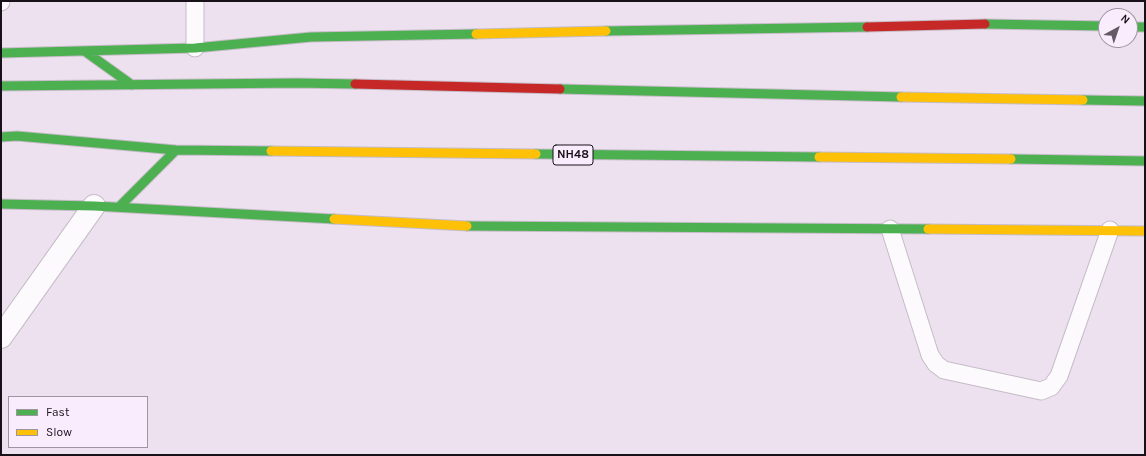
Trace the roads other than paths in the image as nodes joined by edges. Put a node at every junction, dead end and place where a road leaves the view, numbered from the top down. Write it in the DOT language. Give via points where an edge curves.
graph roads {
  1 [pos="195,1"];
  2 [pos="1098,26"];
  3 [pos="195,48"];
  4 [pos="86,52"];
  5 [pos="1,53"];
  6 [pos="132,85"];
  7 [pos="1,86"];
  8 [pos="1145,101"];
  9 [pos="1,136"];
  10 [pos="176,150"];
  11 [pos="1145,161"];
  12 [pos="1,204"];
  13 [pos="94,206"];
  14 [pos="119,207"];
  15 [pos="890,229"];
  16 [pos="1110,230"];
  17 [pos="1145,231"];
  18 [pos="1,337"];
  1 -- 3 [label="lane"];
  2 -- 3 [label="main road" via="1006,24 342,36"];
  3 -- 4 [label="main road"];
  4 -- 5 [label="main road"];
  4 -- 6 [label="main road"];
  6 -- 7 [label="main road"];
  6 -- 8 [label="main road" via="297,83"];
  9 -- 10 [label="main road, NH48"];
  10 -- 11 [label="main road, NH48"];
  10 -- 14 [label="main road"];
  12 -- 13 [label="main road"];
  13 -- 14 [label="main road"];
  13 -- 18 [label="street"];
  14 -- 15 [label="main road" via="455,226"];
  15 -- 16 [label="main road"];
  15 -- 16 [label="lane" via="930,355 936,364 944,370 1041,391 1051,387 1059,376"];
  16 -- 17 [label="main road"];
}
